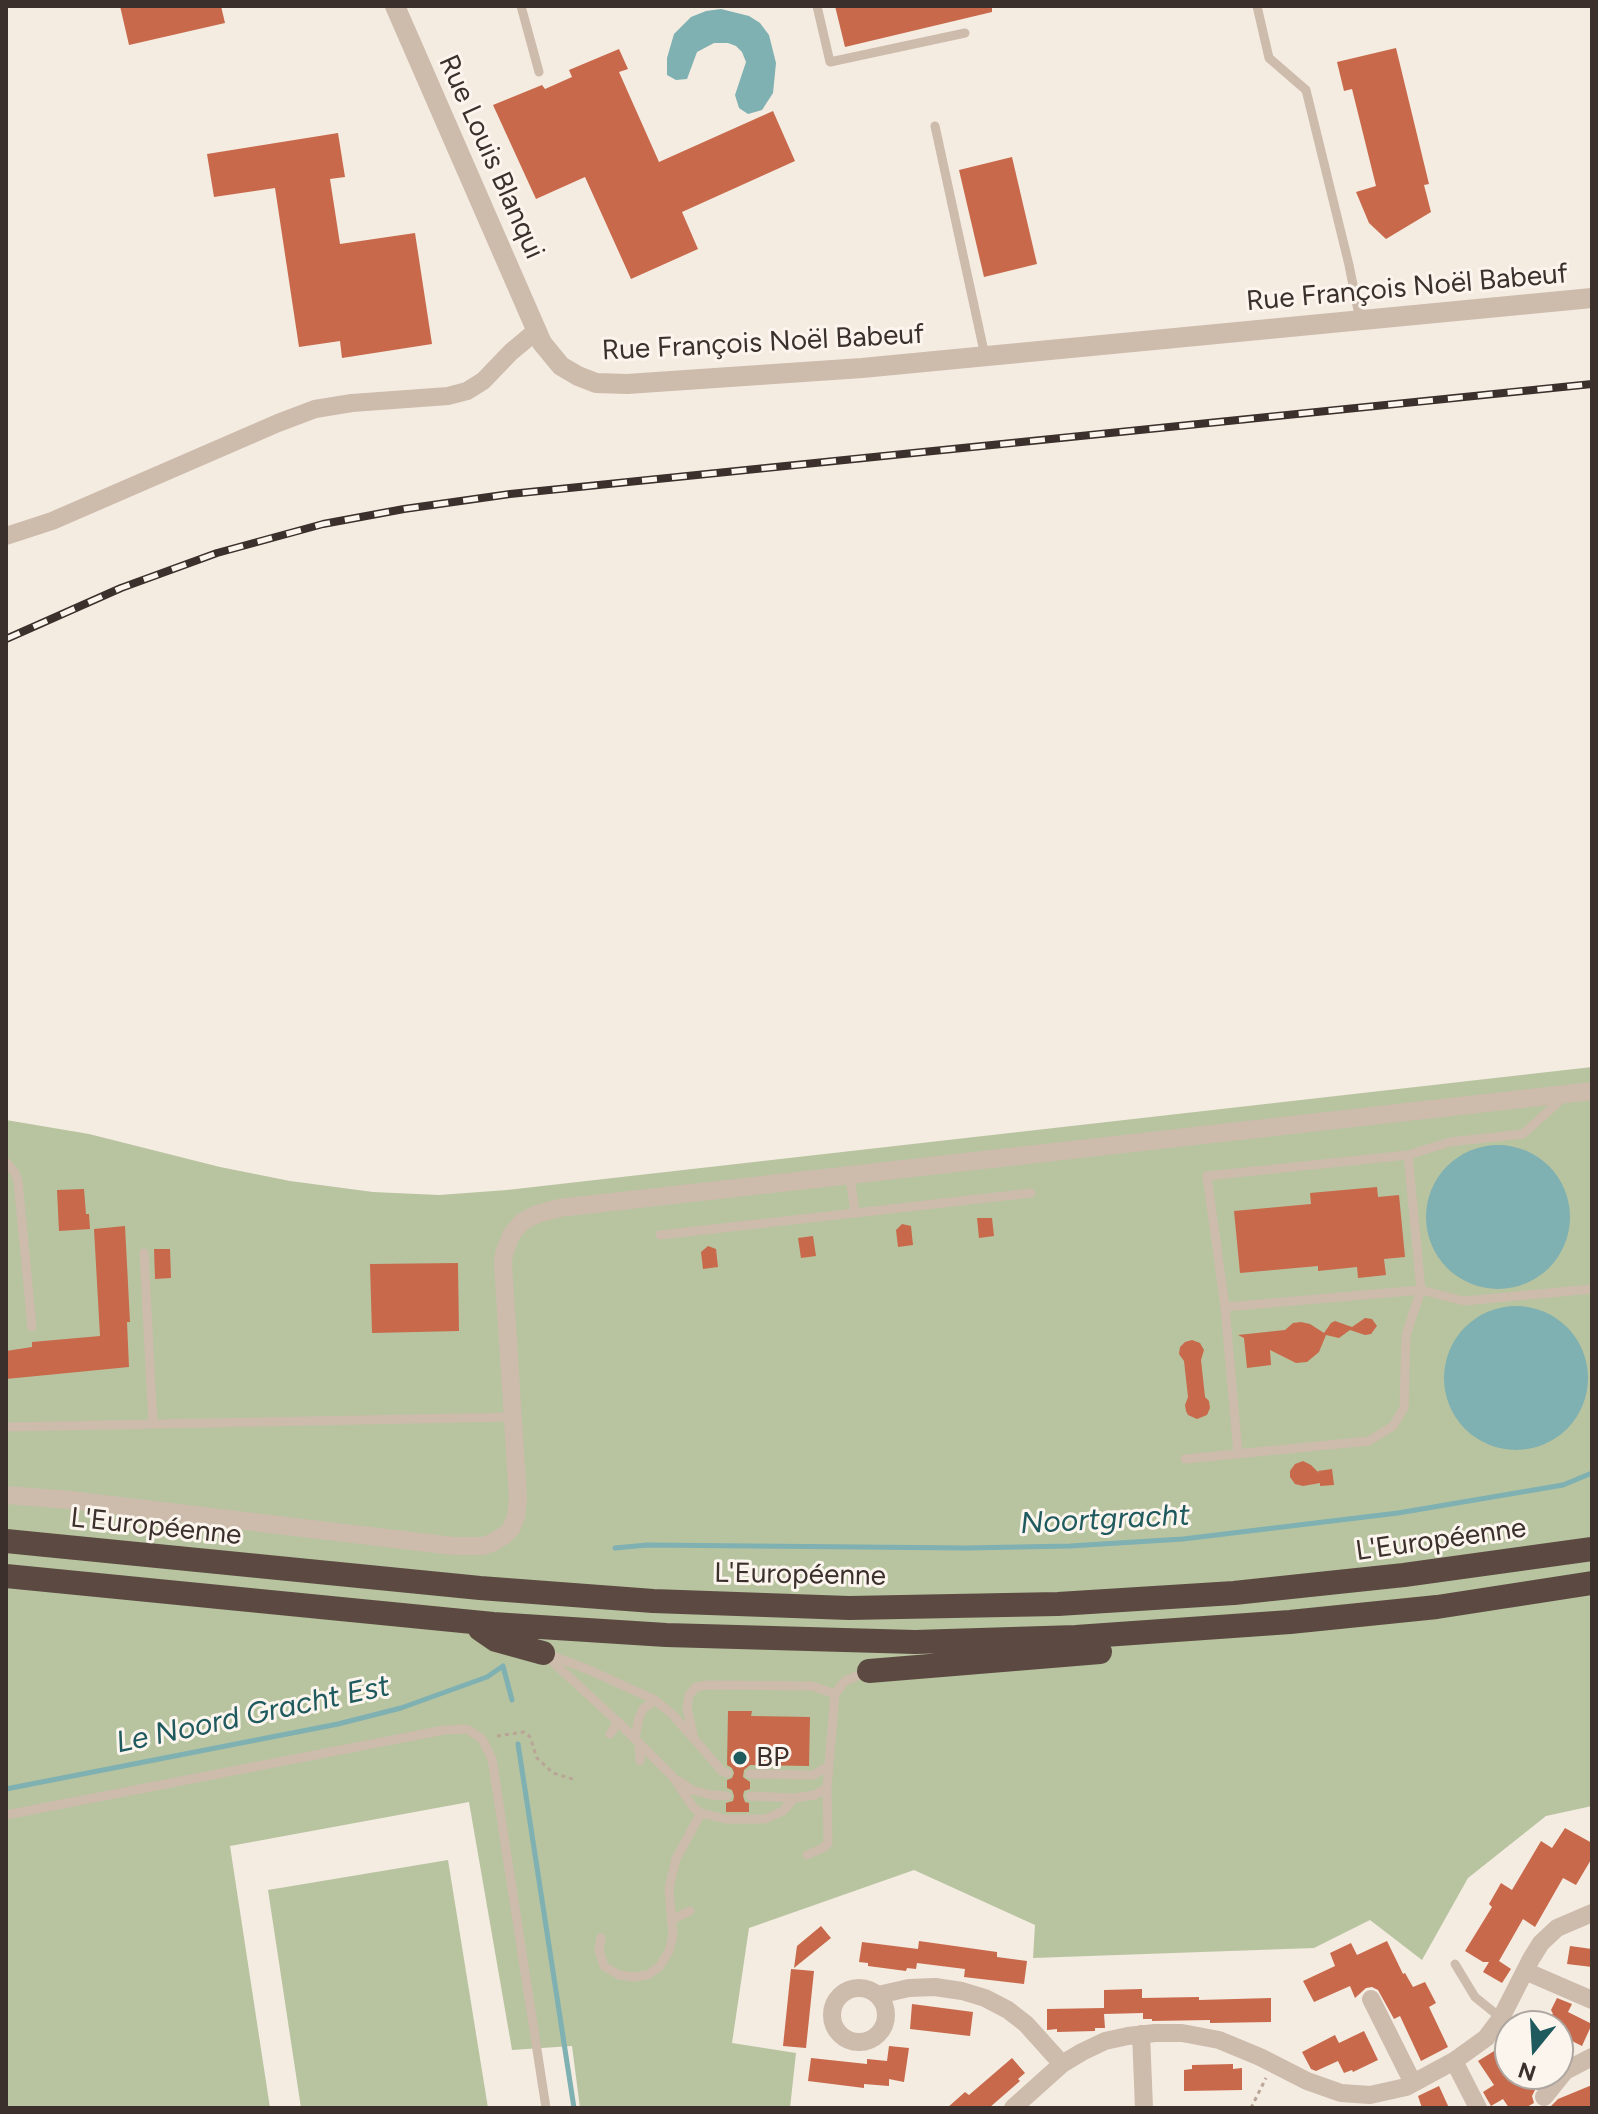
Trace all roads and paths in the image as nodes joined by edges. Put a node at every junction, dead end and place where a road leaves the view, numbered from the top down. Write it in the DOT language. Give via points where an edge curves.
graph roads {
  1 [pos="395,6"];
  2 [pos="521,6"];
  3 [pos="817,6"];
  4 [pos="1257,6"];
  5 [pos="965,33"];
  6 [pos="539,72"];
  7 [pos="935,126"];
  8 [pos="1592,298"];
  9 [pos="1360,320"];
  10 [pos="536,331"];
  11 [pos="985,356"];
  12 [pos="6,536"];
  13 [pos="1592,1091"];
  14 [pos="1568,1094"];
  15 [pos="1408,1155"];
  16 [pos="6,1162"];
  17 [pos="850,1176"];
  18 [pos="1031,1193"];
  19 [pos="855,1213"];
  20 [pos="660,1235"];
  21 [pos="144,1253"];
  22 [pos="1592,1289"];
  23 [pos="1421,1290"];
  24 [pos="1225,1307"];
  25 [pos="32,1327"];
  26 [pos="512,1417"];
  27 [pos="153,1424"];
  28 [pos="6,1427"];
  29 [pos="1238,1454"];
  30 [pos="1185,1459"];
  31 [pos="6,1495"];
  32 [pos="6,1539"];
  33 [pos="1592,1549"];
  34 [pos="6,1576"];
  35 [pos="1592,1583"];
  36 [pos="1592,1599"];
  37 [pos="1405,1610"];
  38 [pos="472,1622"];
  39 [pos="1260,1624"];
  40 [pos="543,1653"];
  41 [pos="869,1671"];
  42 [pos="835,1694"];
  43 [pos="655,1700"];
  44 [pos="618,1722"];
  45 [pos="610,1734"];
  46 [pos="694,1738"];
  47 [pos="482,1739"];
  48 [pos="637,1740"];
  49 [pos="640,1761"];
  50 [pos="829,1766"];
  51 [pos="727,1773"];
  52 [pos="750,1774"];
  53 [pos="673,1777"];
  54 [pos="576,1780"];
  55 [pos="827,1788"];
  56 [pos="727,1796"];
  57 [pos="750,1796"];
  58 [pos="794,1798"];
  59 [pos="701,1813"];
  60 [pos="6,1815"];
  61 [pos="807,1855"];
  62 [pos="690,1911"];
  63 [pos="1592,1913"];
  64 [pos="671,1920"];
  65 [pos="601,1938"];
  66 [pos="590,1950"];
  67 [pos="1455,1964"];
  68 [pos="604,1966"];
  69 [pos="1525,1971"];
  70 [pos="878,1995"];
  71 [pos="1371,1999"];
  72 [pos="1592,2000"];
  73 [pos="1505,2010"];
  74 [pos="1494,2012"];
  75 [pos="1494,2027"];
  76 [pos="1141,2034"];
  77 [pos="1592,2057"];
  78 [pos="1454,2061"];
  79 [pos="1273,2063"];
  80 [pos="1062,2064"];
  81 [pos="1413,2083"];
  82 [pos="1544,2097"];
  83 [pos="1338,2100"];
  84 [pos="546,2108"];
  85 [pos="1013,2108"];
  86 [pos="1144,2108"];
  87 [pos="1251,2108"];
  88 [pos="1478,2108"];
  1 -- 10 [label="street, Rue Louis Blanqui"];
  2 -- 6 [label="lane"];
  3 -- 5 [label="lane" via="830,62"];
  4 -- 9 [label="lane" via="1269,58 1306,90"];
  7 -- 11 [label="lane"];
  8 -- 9 [label="street, Rue François Noël Babeuf"];
  9 -- 11 [label="street, Rue François Noël Babeuf"];
  10 -- 11 [label="street, Rue François Noël Babeuf" via="561,366 604,384"];
  10 -- 12 [label="street" via="467,391 315,409"];
  13 -- 14 [label="street"];
  14 -- 15 [label="lane" via="1523,1134 1450,1142"];
  14 -- 17 [label="street"];
  15 -- 23 [label="lane"];
  15 -- 24 [label="lane" via="1207,1176"];
  16 -- 25 [label="lane" via="18,1181"];
  17 -- 19 [label="lane"];
  17 -- 26 [label="street" via="559,1208 522,1222 511,1235 503,1264"];
  18 -- 19 [label="lane"];
  19 -- 20 [label="lane"];
  21 -- 27 [label="lane"];
  22 -- 23 [label="lane" via="1464,1301"];
  23 -- 24 [label="lane"];
  23 -- 29 [label="lane" via="1406,1335 1404,1408 1393,1426 1369,1441"];
  24 -- 29 [label="lane"];
  26 -- 27 [label="lane"];
  26 -- 31 [label="street" via="516,1516 505,1535 483,1546"];
  27 -- 28 [label="lane"];
  29 -- 30 [label="lane"];
  32 -- 33 [label="highway, L'Européenne" via="351,1577 575,1595 885,1608 1269,1591"];
  34 -- 38 [label="highway"];
  35 -- 37 [label="highway"];
  36 -- 37 [label="highway"];
  37 -- 39 [label="highway"];
  38 -- 39 [label="highway" via="889,1642 1064,1638"];
  38 -- 40 [label="highway" via="496,1640"];
  39 -- 41 [label="highway" via="1111,1651"];
  40 -- 43 [label="lane"];
  40 -- 44 [label="lane"];
  41 -- 42 [label="lane" via="845,1681"];
  42 -- 46 [label="lane" via="812,1686 696,1687 687,1708"];
  42 -- 50 [label="lane"];
  43 -- 46 [label="lane"];
  43 -- 48 [label="lane" via="643,1709"];
  44 -- 45 [label="lane"];
  44 -- 48 [label="lane"];
  46 -- 51 [label="lane"];
  47 -- 54 [label="path" via="524,1732 537,1758 553,1773"];
  47 -- 60 [label="lane" via="467,1729 444,1730"];
  47 -- 84 [label="lane" via="492,1759"];
  48 -- 49 [label="lane"];
  48 -- 53 [label="lane"];
  50 -- 52 [label="lane" via="813,1775"];
  50 -- 55 [label="lane"];
  53 -- 56 [label="lane" via="692,1790"];
  53 -- 59 [label="lane"];
  55 -- 58 [label="lane"];
  55 -- 61 [label="lane" via="828,1843"];
  57 -- 58 [label="lane"];
  58 -- 59 [label="lane" via="783,1811 765,1819"];
  59 -- 64 [label="lane" via="676,1859 669,1888"];
  62 -- 64 [label="lane"];
  63 -- 69 [label="street" via="1549,1935"];
  64 -- 68 [label="lane" via="669,1951 648,1975 619,1975"];
  65 -- 68 [label="lane"];
  66 -- 68 [label="lane"];
  67 -- 74 [label="lane" via="1475,1997"];
  69 -- 72 [label="street"];
  69 -- 73 [label="street"];
  70 -- 80 [label="street" via="935,1987 985,1998 1026,2024"];
  71 -- 81 [label="street"];
  75 -- 78 [label="street"];
  76 -- 79 [label="street" via="1206,2037"];
  76 -- 80 [label="street" via="1105,2041"];
  76 -- 86 [label="street"];
  77 -- 82 [label="street" via="1565,2071"];
  78 -- 81 [label="street"];
  78 -- 88 [label="street"];
  79 -- 83 [label="street"];
  79 -- 87 [label="path"];
  80 -- 85 [label="street"];
  81 -- 83 [label="street"];
}
